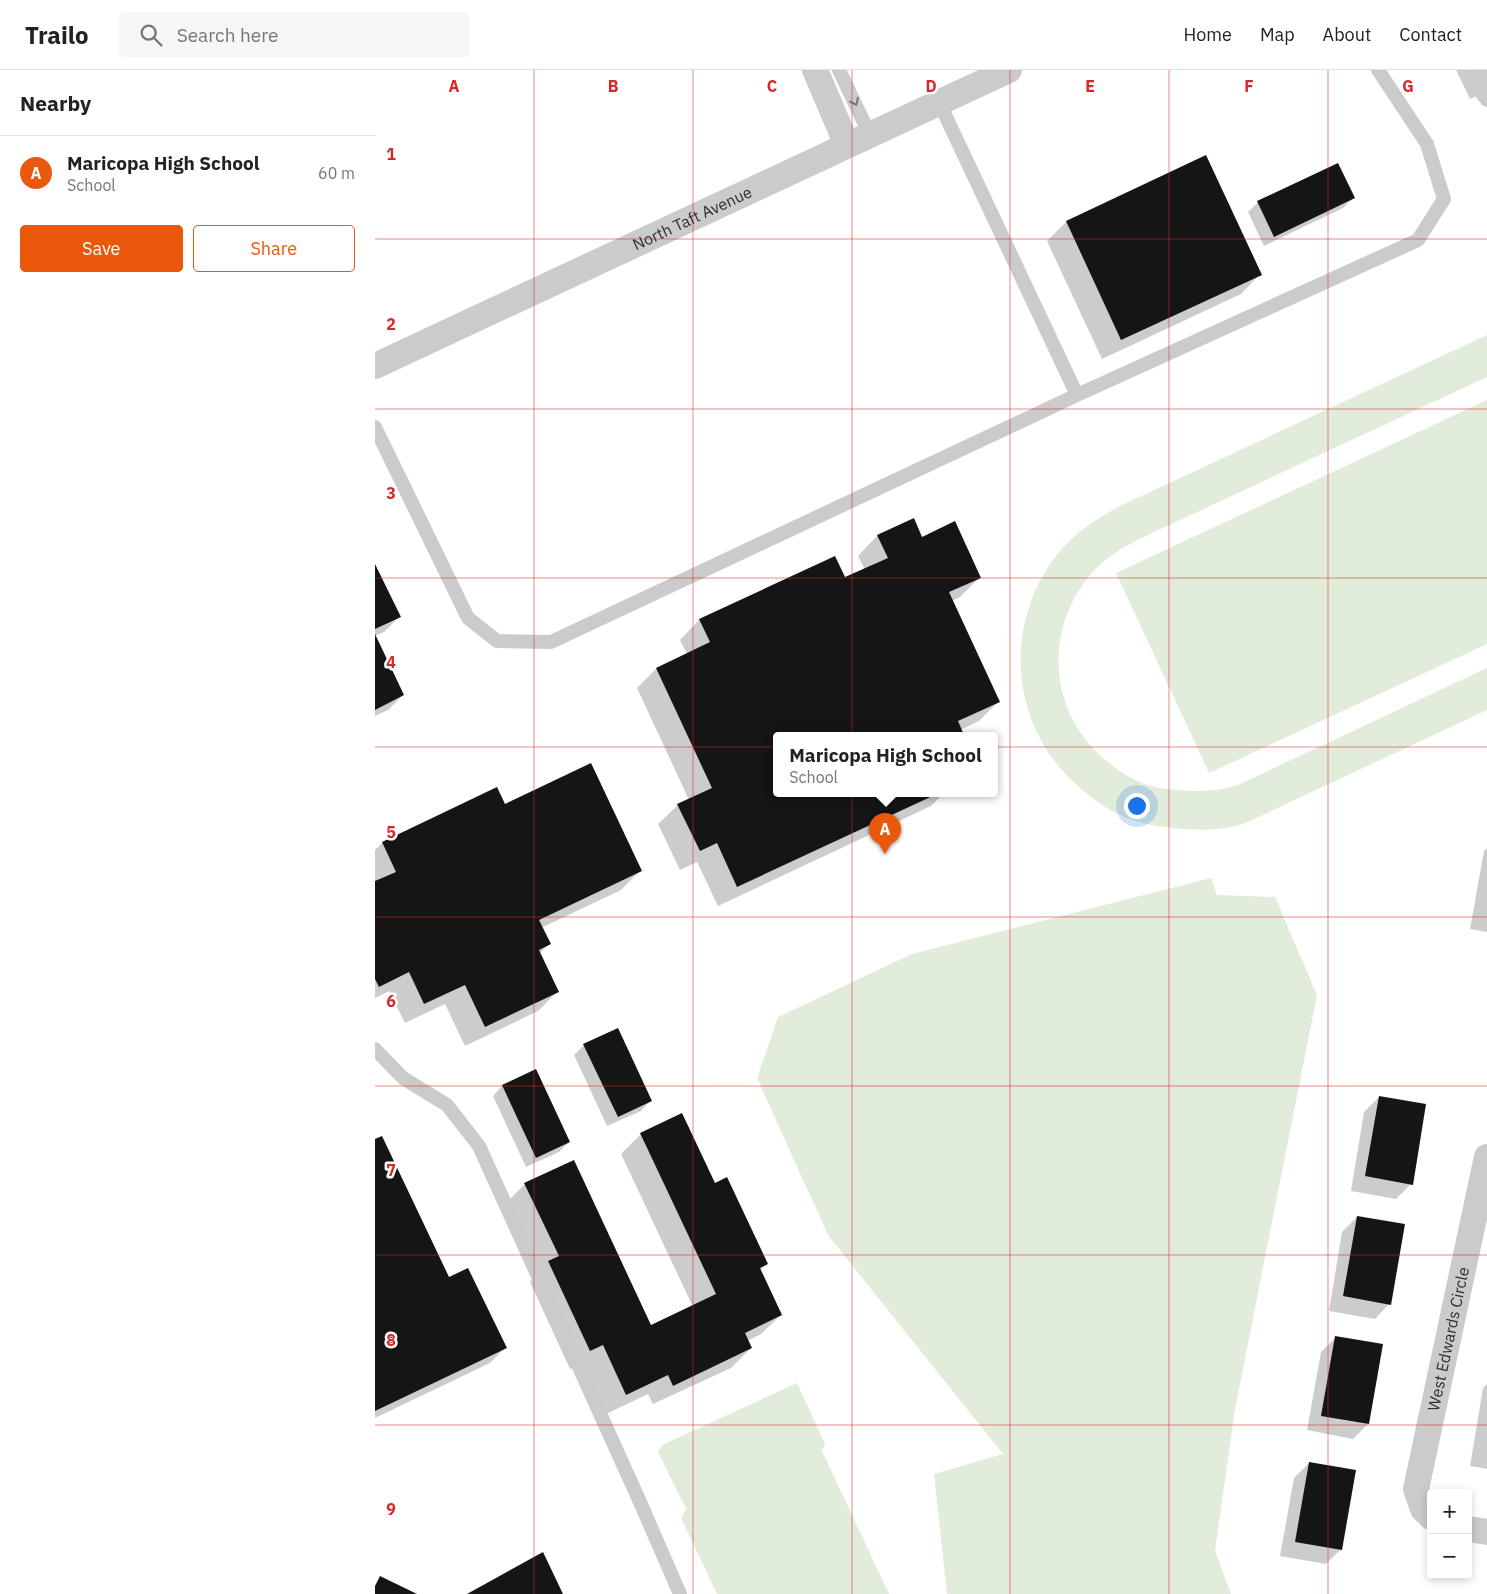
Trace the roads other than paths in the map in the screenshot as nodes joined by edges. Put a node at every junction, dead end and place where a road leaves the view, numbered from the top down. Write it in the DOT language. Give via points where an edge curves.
graph roads {
  1 [pos="815,70"];
  2 [pos="839,70"];
  3 [pos="1009,70"];
  4 [pos="1378,70"];
  5 [pos="1463,70"];
  6 [pos="981,76"];
  7 [pos="1487,100"];
  8 [pos="939,102"];
  9 [pos="870,135"];
  10 [pos="847,145"];
  11 [pos="375,366"];
  12 [pos="1077,395"];
  13 [pos="375,427"];
  14 [pos="375,1049"];
  15 [pos="1487,1157"];
  16 [pos="1427,1513"];
  17 [pos="1472,1529"];
  18 [pos="1487,1532"];
  19 [pos="681,1594"];
  1 -- 10 [label="street"];
  2 -- 9 [label="lane, one-way"];
  3 -- 6 [label="street, North Taft Avenue"];
  4 -- 12 [label="lane" via="1427,144 1444,199 1418,240"];
  5 -- 7 [label="lane"];
  6 -- 8 [label="street, North Taft Avenue"];
  8 -- 9 [label="street, North Taft Avenue"];
  8 -- 12 [label="lane"];
  9 -- 10 [label="street, North Taft Avenue"];
  10 -- 11 [label="street, North Taft Avenue"];
  12 -- 13 [label="lane" via="551,642 497,641 468,618"];
  14 -- 19 [label="lane" via="403,1078 447,1105 479,1146"];
  15 -- 16 [label="street, West Edwards Circle" via="1416,1489"];
  17 -- 18 [label="street"];
}
